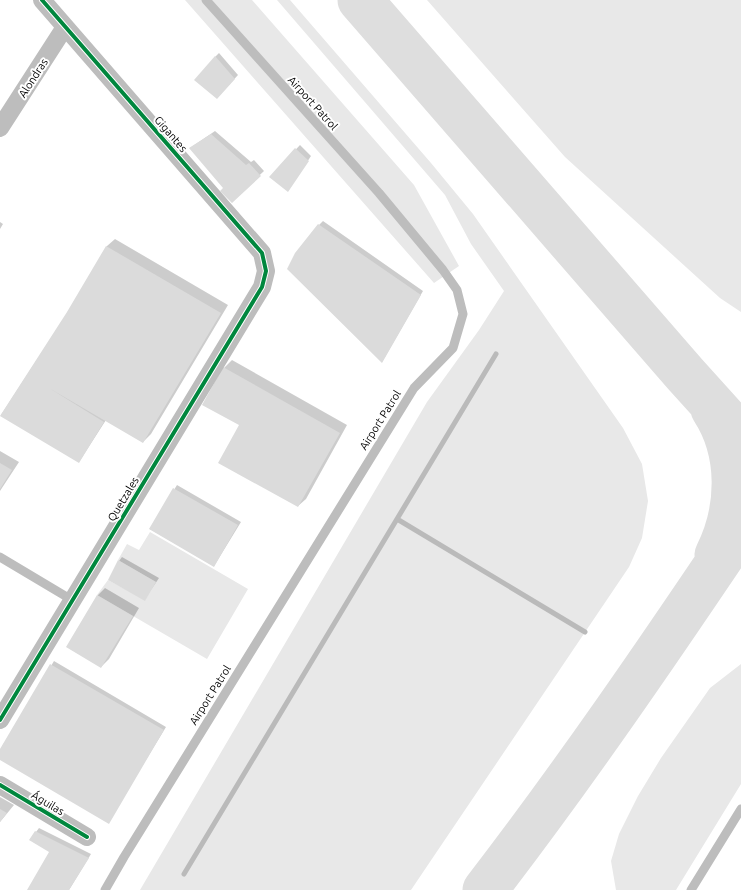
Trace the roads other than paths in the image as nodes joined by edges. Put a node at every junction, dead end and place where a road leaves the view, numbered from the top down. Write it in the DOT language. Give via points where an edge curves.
graph roads {
  1 [pos="42,0"];
  2 [pos="206,0"];
  3 [pos="65,27"];
  4 [pos="0,128"];
  5 [pos="262,287"];
  6 [pos="0,557"];
  7 [pos="72,600"];
  8 [pos="0,720"];
  9 [pos="0,785"];
  10 [pos="741,810"];
  11 [pos="87,837"];
  12 [pos="105,890"];
  13 [pos="691,890"];
  1 -- 3 [label="street, Gigantes"];
  2 -- 12 [label="lane, Airport Patrol" via="443,270 457,290 463,314 453,348 414,388"];
  3 -- 4 [label="street, Alondras"];
  3 -- 5 [label="street, Gigantes" via="262,253 266,271"];
  5 -- 7 [label="street, Quetzales"];
  6 -- 7 [label="lane"];
  7 -- 8 [label="street, Quetzales"];
  9 -- 11 [label="street, Águilas"];
  10 -- 13 [label="lane"];
}
